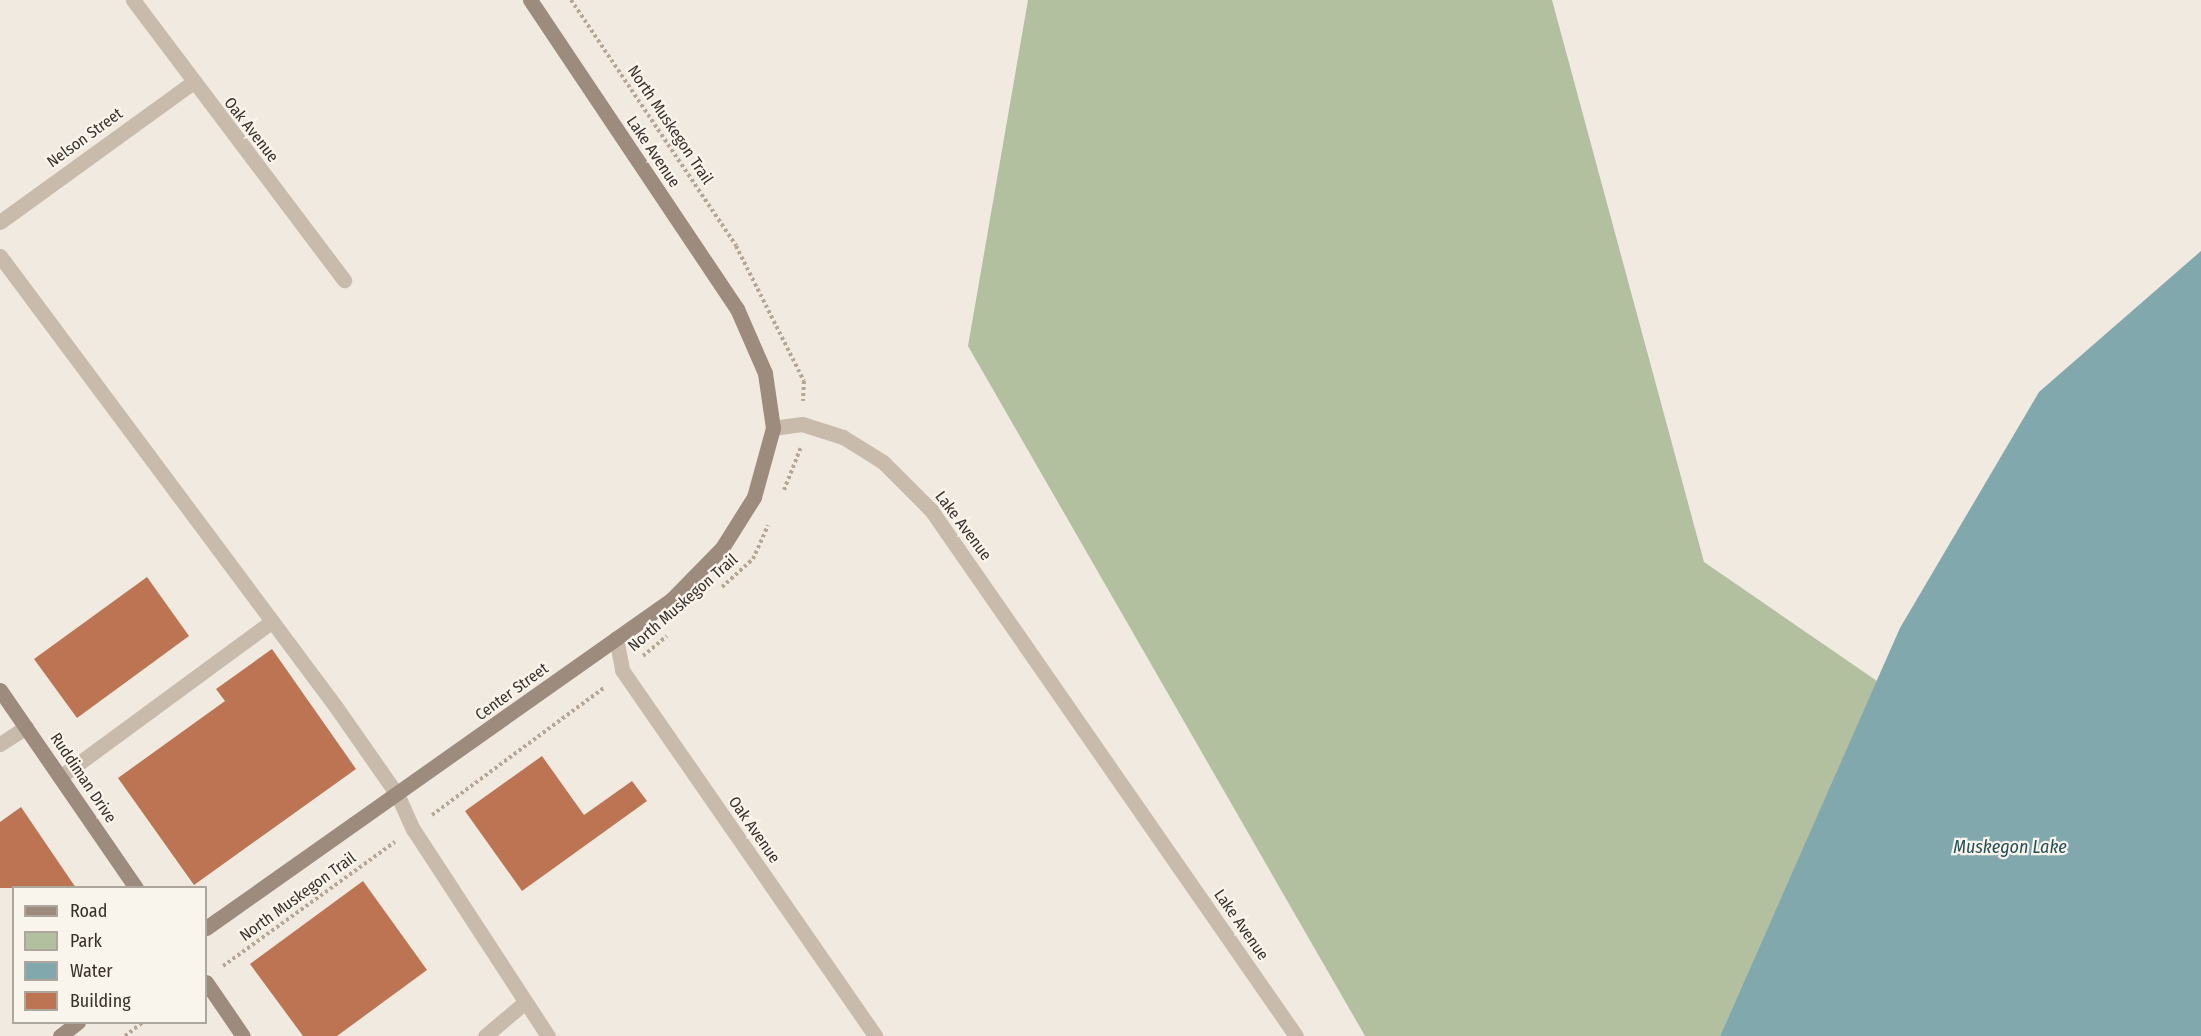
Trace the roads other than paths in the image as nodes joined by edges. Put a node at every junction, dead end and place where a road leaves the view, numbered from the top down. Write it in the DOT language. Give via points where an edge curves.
graph roads {
  1 [pos="133,0"];
  2 [pos="530,0"];
  3 [pos="192,83"];
  4 [pos="0,222"];
  5 [pos="0,256"];
  6 [pos="344,280"];
  7 [pos="773,428"];
  8 [pos="272,621"];
  9 [pos="616,638"];
  10 [pos="0,690"];
  11 [pos="26,727"];
  12 [pos="0,744"];
  13 [pos="60,777"];
  14 [pos="398,796"];
  15 [pos="135,886"];
  16 [pos="207,927"];
  17 [pos="210,977"];
  18 [pos="524,1003"];
  19 [pos="77,1024"];
  20 [pos="60,1036"];
  21 [pos="243,1036"];
  22 [pos="485,1036"];
  23 [pos="548,1036"];
  24 [pos="875,1036"];
  25 [pos="1296,1036"];
  1 -- 3 [label="street, Oak Avenue"];
  2 -- 7 [label="street, Lake Avenue" via="737,309 765,373"];
  3 -- 4 [label="street, Nelson Street"];
  3 -- 6 [label="street, Oak Avenue"];
  5 -- 8 [label="street"];
  7 -- 9 [label="street, Center Street" via="754,497 722,548 672,599"];
  7 -- 25 [label="street, Lake Avenue" via="802,424 843,437 883,462 931,510"];
  8 -- 13 [label="street"];
  8 -- 14 [label="street"];
  9 -- 14 [label="street, Center Street"];
  9 -- 24 [label="street, Oak Avenue" via="622,669"];
  10 -- 11 [label="street, Ruddiman Drive"];
  11 -- 12 [label="street"];
  11 -- 13 [label="street, Ruddiman Drive"];
  13 -- 15 [label="street, Ruddiman Drive"];
  14 -- 16 [label="street, Center Street"];
  14 -- 18 [label="street" via="412,829"];
  17 -- 21 [label="street"];
  18 -- 22 [label="street"];
  18 -- 23 [label="street"];
  19 -- 20 [label="street"];
}
